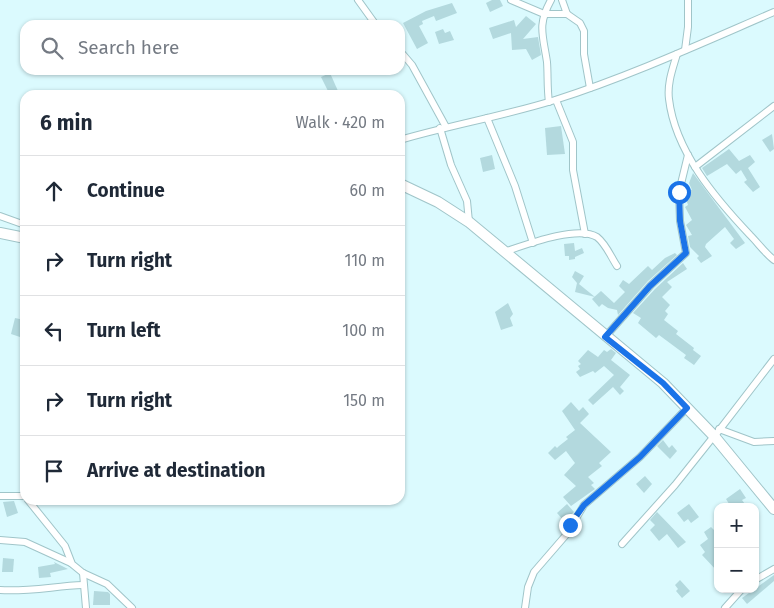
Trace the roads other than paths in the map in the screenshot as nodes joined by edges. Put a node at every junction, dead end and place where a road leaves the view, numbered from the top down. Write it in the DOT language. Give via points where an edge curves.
graph roads {
  1 [pos="358,0"];
  2 [pos="511,0"];
  3 [pos="551,0"];
  4 [pos="562,0"];
  5 [pos="688,0"];
  6 [pos="774,12"];
  7 [pos="544,14"];
  8 [pos="567,14"];
  9 [pos="372,20"];
  10 [pos="686,50"];
  11 [pos="676,54"];
  12 [pos="405,57"];
  13 [pos="590,88"];
  14 [pos="553,101"];
  15 [pos="774,106"];
  16 [pos="487,118"];
  17 [pos="443,128"];
  18 [pos="405,139"];
  19 [pos="688,155"];
  20 [pos="695,167"];
  21 [pos="405,186"];
  22 [pos="0,216"];
  23 [pos="469,222"];
  24 [pos="20,223"];
  25 [pos="0,233"];
  26 [pos="585,234"];
  27 [pos="20,237"];
  28 [pos="533,243"];
  29 [pos="504,252"];
  30 [pos="774,260"];
  31 [pos="616,266"];
  32 [pos="605,337"];
  33 [pos="774,359"];
  34 [pos="687,408"];
  35 [pos="716,434"];
  36 [pos="774,441"];
  37 [pos="0,496"];
  38 [pos="20,496"];
  39 [pos="32,505"];
  40 [pos="774,509"];
  41 [pos="0,540"];
  42 [pos="622,544"];
  43 [pos="72,564"];
  44 [pos="774,569"];
  45 [pos="83,573"];
  46 [pos="759,578"];
  47 [pos="84,586"];
  48 [pos="0,590"];
  49 [pos="738,593"];
  50 [pos="86,608"];
  51 [pos="132,608"];
  52 [pos="525,608"];
  53 [pos="725,608"];
  1 -- 9 [label="street"];
  2 -- 7 [label="street"];
  3 -- 7 [label="street"];
  4 -- 8 [label="street"];
  5 -- 10 [label="street"];
  6 -- 10 [label="street"];
  7 -- 8 [label="street"];
  7 -- 14 [label="street" via="542,39"];
  8 -- 13 [label="street" via="584,31"];
  10 -- 11 [label="street"];
  11 -- 13 [label="street"];
  11 -- 19 [label="street" via="669,99"];
  12 -- 17 [label="street"];
  13 -- 14 [label="street"];
  14 -- 16 [label="street"];
  14 -- 26 [label="street" via="574,148 573,170"];
  15 -- 20 [label="street"];
  16 -- 17 [label="street"];
  16 -- 28 [label="street" via="515,186"];
  17 -- 18 [label="street"];
  17 -- 23 [label="street" via="451,165 467,201"];
  19 -- 20 [label="street"];
  19 -- 32 [label="street" via="679,192 686,253 650,286"];
  20 -- 30 [label="street" via="731,216"];
  21 -- 23 [label="main road"];
  22 -- 24 [label="street"];
  23 -- 29 [label="main road"];
  25 -- 27 [label="main road"];
  26 -- 28 [label="street" via="558,236"];
  26 -- 31 [label="street" via="599,240"];
  28 -- 29 [label="street"];
  29 -- 32 [label="main road"];
  32 -- 34 [label="main road" via="663,383"];
  33 -- 35 [label="street"];
  34 -- 35 [label="main road"];
  34 -- 52 [label="street" via="640,457 581,509 566,535 534,572"];
  35 -- 36 [label="street" via="754,442"];
  35 -- 40 [label="main road"];
  35 -- 42 [label="street"];
  37 -- 38 [label="street"];
  39 -- 43 [label="street" via="65,546"];
  41 -- 43 [label="street" via="25,542"];
  43 -- 45 [label="street"];
  44 -- 46 [label="street"];
  45 -- 47 [label="street"];
  45 -- 51 [label="street" via="107,584"];
  47 -- 48 [label="street" via="54,586 22,592"];
  47 -- 50 [label="street"];
  49 -- 53 [label="street"];
}
